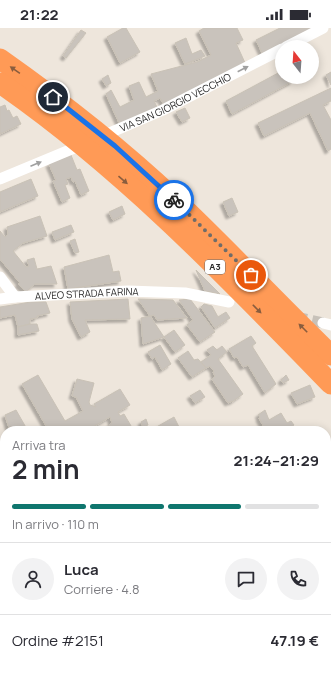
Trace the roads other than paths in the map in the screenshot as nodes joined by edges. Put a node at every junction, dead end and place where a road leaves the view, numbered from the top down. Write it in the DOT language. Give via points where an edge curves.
graph roads {
  1 [pos="323,28"];
  2 [pos="300,40"];
  3 [pos="275,53"];
  4 [pos="0,59"];
  5 [pos="0,83"];
  6 [pos="0,179"];
  7 [pos="0,278"];
  8 [pos="15,297"];
  9 [pos="0,299"];
  10 [pos="229,302"];
  11 [pos="331,355"];
  12 [pos="331,384"];
  1 -- 2 [label="street"];
  6 -- 3 [label="street, VIA SAN GIORGIO VECCHIO, one-way" via="163,110"];
  11 -- 4 [label="highway, A3, one-way" via="179,204 115,146"];
  5 -- 12 [label="highway, A3, one-way" via="72,136 126,182 192,244"];
  7 -- 8 [label="street"];
  8 -- 9 [label="street, ALVEO STRADA FARINA"];
  8 -- 10 [label="street, ALVEO STRADA FARINA" via="128,291 185,293"];
}
